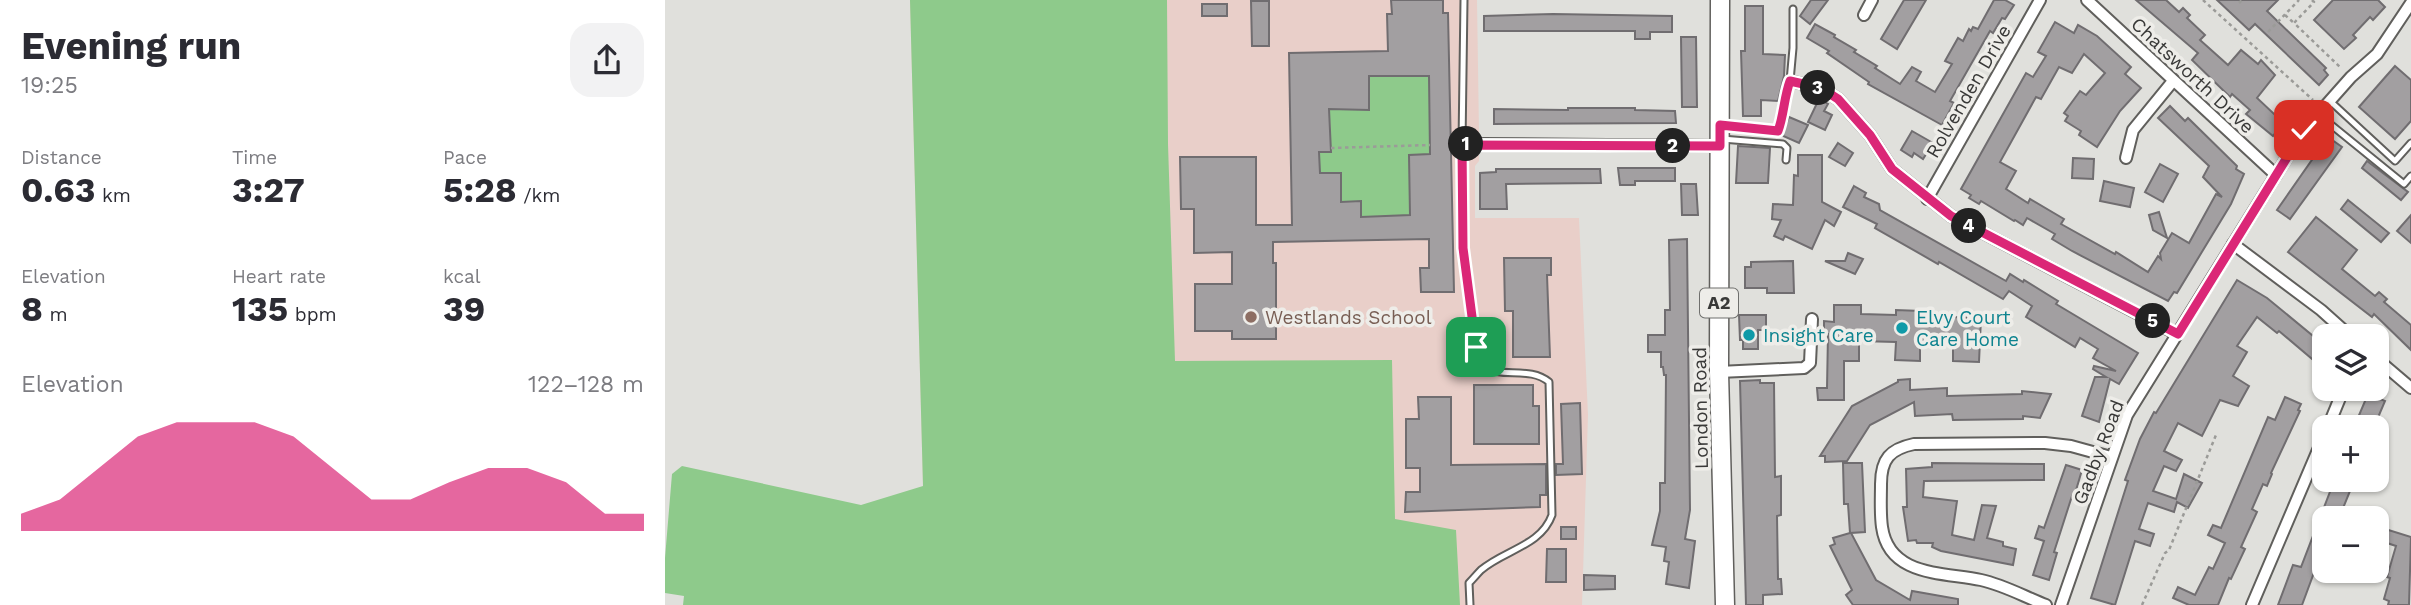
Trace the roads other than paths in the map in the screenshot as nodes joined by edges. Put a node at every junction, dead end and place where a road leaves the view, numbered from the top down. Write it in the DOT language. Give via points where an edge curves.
graph roads {
  1 [pos="1464,0"];
  2 [pos="1720,0"];
  3 [pos="1872,0"];
  4 [pos="2040,0"];
  5 [pos="2087,0"];
  6 [pos="2410,8"];
  7 [pos="1793,9"];
  8 [pos="1864,15"];
  9 [pos="1790,81"];
  10 [pos="2173,81"];
  11 [pos="2324,109"];
  12 [pos="1719,137"];
  13 [pos="2411,143"];
  14 [pos="1483,144"];
  15 [pos="1462,145"];
  16 [pos="2126,158"];
  17 [pos="1786,160"];
  18 [pos="2276,175"];
  19 [pos="2411,176"];
  20 [pos="1927,199"];
  21 [pos="2233,244"];
  22 [pos="1812,319"];
  23 [pos="2337,324"];
  24 [pos="2178,334"];
  25 [pos="2389,369"];
  26 [pos="1719,372"];
  27 [pos="2411,388"];
  28 [pos="2111,457"];
  29 [pos="2312,464"];
  30 [pos="1470,605"];
  31 [pos="1725,605"];
  32 [pos="2046,605"];
  33 [pos="2061,605"];
  34 [pos="2252,605"];
  1 -- 15 [label="lane"];
  2 -- 12 [label="main road, London Road / A2"];
  3 -- 8 [label="street"];
  4 -- 20 [label="street, Rolvenden Drive"];
  5 -- 10 [label="street, Chatsworth Drive"];
  6 -- 11 [label="street, Gadby Road" via="2377,54"];
  7 -- 9 [label="lane"];
  9 -- 12 [label="lane" via="1778,131"];
  9 -- 20 [label="street" via="1821,88 1838,99 1892,169"];
  10 -- 16 [label="street" via="2133,130"];
  10 -- 18 [label="street, Chatsworth Drive"];
  11 -- 13 [label="lane" via="2395,160"];
  11 -- 18 [label="street, Gadby Road" via="2304,130"];
  11 -- 19 [label="lane" via="2404,184"];
  12 -- 14 [label="street"];
  12 -- 17 [label="lane" via="1783,144"];
  12 -- 26 [label="main road, London Road / A2"];
  14 -- 15 [label="lane"];
  15 -- 30 [label="lane" via="1463,248 1479,358 1485,369 1495,373 1537,374 1549,382 1552,502 1552,515 1543,531 1482,569 1469,583"];
  18 -- 21 [label="street, Gadby Road"];
  20 -- 24 [label="street"];
  21 -- 23 [label="street"];
  21 -- 24 [label="street, Gadby Road"];
  22 -- 26 [label="street" via="1809,363 1804,368"];
  24 -- 28 [label="street, Gadby Road" via="2127,415"];
  25 -- 27 [label="street"];
  26 -- 31 [label="main road, London Road / A2"];
  28 -- 32 [label="street" via="2045,443 1914,444 1899,447 1883,463 1881,526 1900,562 1916,570 1982,580"];
  28 -- 33 [label="street, Gadby Road"];
  29 -- 34 [label="street"];
}
